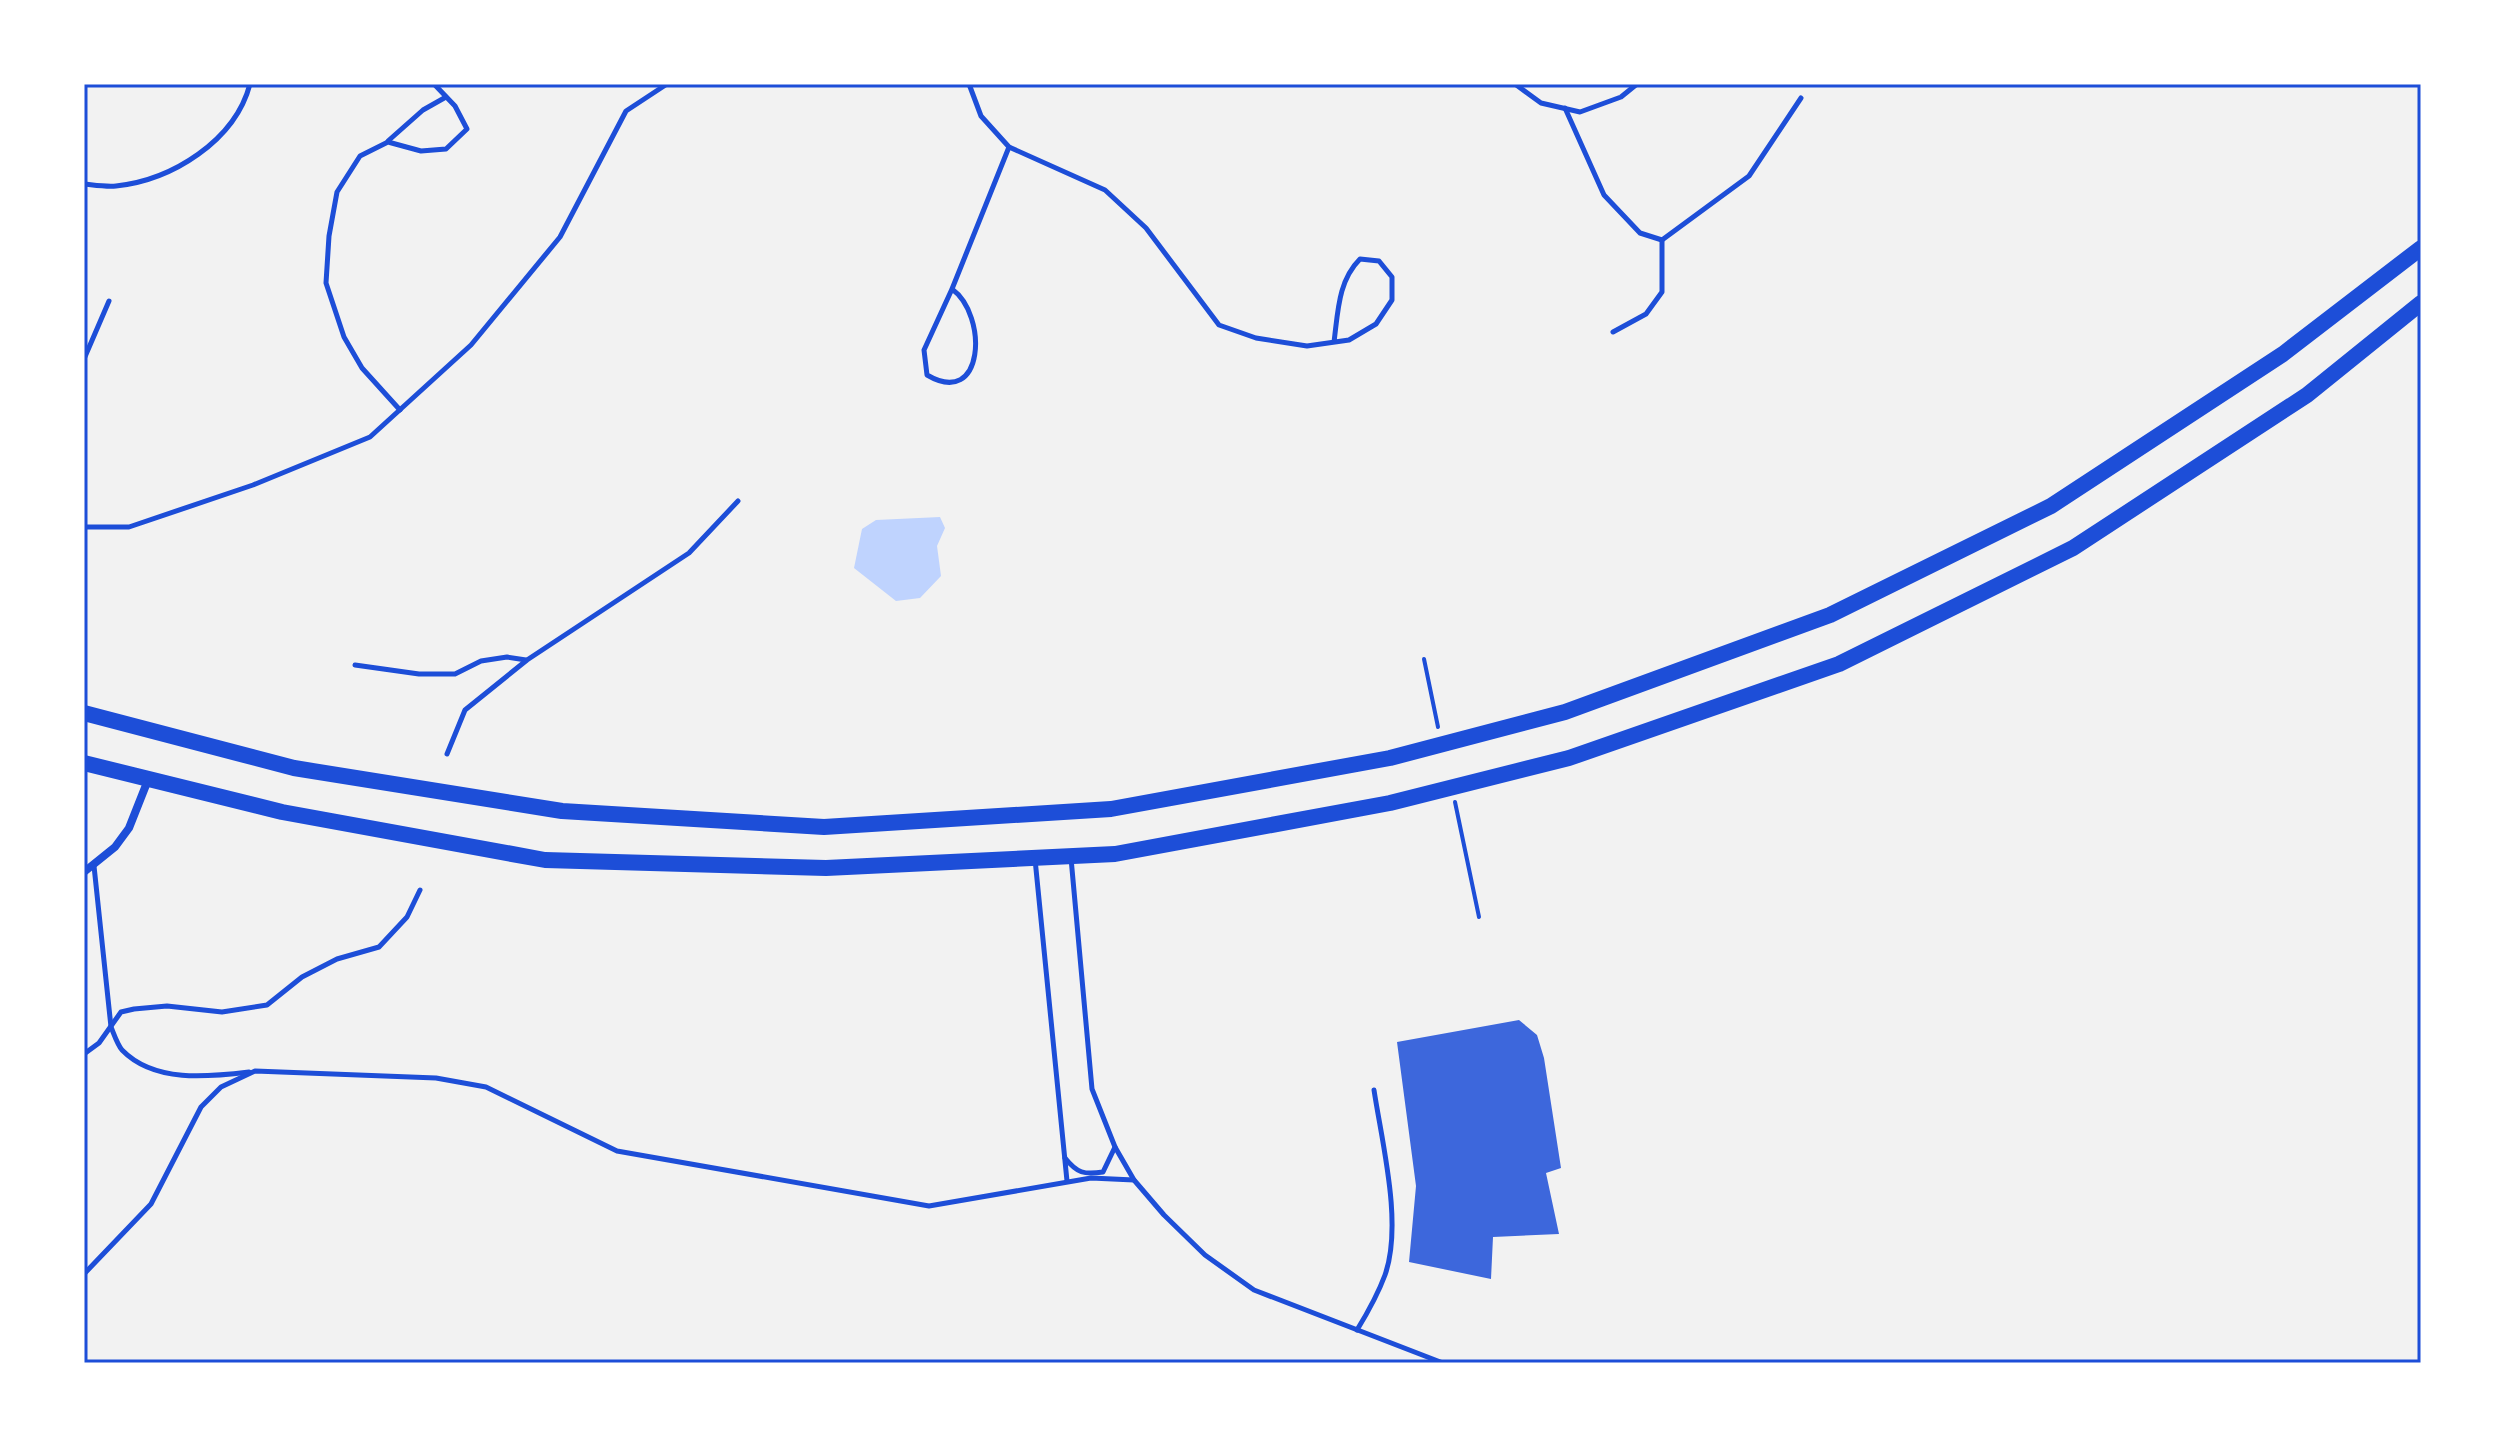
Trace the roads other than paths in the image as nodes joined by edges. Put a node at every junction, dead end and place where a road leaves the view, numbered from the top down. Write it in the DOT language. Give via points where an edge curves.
graph roads {
  1 [pos="250,84"];
  2 [pos="434,84"];
  3 [pos="667,84"];
  4 [pos="969,84"];
  5 [pos="1515,84"];
  6 [pos="1637,84"];
  7 [pos="446,97"];
  8 [pos="1801,98"];
  9 [pos="1565,108"];
  10 [pos="388,142"];
  11 [pos="1009,147"];
  12 [pos="84,184"];
  13 [pos="1662,240"];
  14 [pos="2421,248"];
  15 [pos="952,289"];
  16 [pos="109,301"];
  17 [pos="2421,303"];
  18 [pos="1613,332"];
  19 [pos="1334,342"];
  20 [pos="84,359"];
  21 [pos="400,410"];
  22 [pos="738,501"];
  23 [pos="84,527"];
  24 [pos="527,660"];
  25 [pos="355,665"];
  26 [pos="84,713"];
  27 [pos="447,754"];
  28 [pos="84,763"];
  29 [pos="148,779"];
  30 [pos="1071,857"];
  31 [pos="1035,858"];
  32 [pos="94,865"];
  33 [pos="84,872"];
  34 [pos="420,890"];
  35 [pos="111,1027"];
  36 [pos="84,1054"];
  37 [pos="255,1071"];
  38 [pos="1374,1090"];
  39 [pos="1115,1147"];
  40 [pos="1065,1158"];
  41 [pos="1134,1180"];
  42 [pos="1067,1181"];
  43 [pos="84,1274"];
  44 [pos="1357,1330"];
  45 [pos="1443,1363"];
  1 -- 12 [label="lane" via="227,129 197,155 156,176 115,186"];
  2 -- 7 [label="lane"];
  3 -- 21 [label="lane" via="626,111 560,237 471,345"];
  4 -- 11 [label="lane" via="981,116"];
  5 -- 9 [label="lane" via="1541,103"];
  6 -- 9 [label="lane" via="1621,97 1580,112"];
  7 -- 10 [label="lane"];
  7 -- 10 [label="lane" via="467,129 446,149 421,151"];
  8 -- 13 [label="lane" via="1749,176"];
  9 -- 13 [label="lane" via="1604,195 1640,233"];
  10 -- 21 [label="lane" via="360,156 337,192 326,283 344,337 362,368"];
  11 -- 15 [label="lane"];
  11 -- 19 [label="lane" via="1105,190 1146,228 1219,325 1256,338 1307,346"];
  13 -- 18 [label="lane" via="1662,292 1646,314"];
  14 -- 26 [label="highway" via="2283,354 2051,506 1830,615 1565,712 1390,758 1111,809 824,827 548,809 294,768"];
  15 -- 15 [label="lane" via="924,350 927,375 941,383 968,374 975,359 968,306"];
  16 -- 20 [label="lane"];
  17 -- 30 [label="highway" via="2307,395 2073,548 1839,664 1569,758 1390,803 1115,854"];
  19 -- 19 [label="lane" via="1348,271 1360,259 1379,261 1392,277 1392,300 1376,324 1349,340"];
  21 -- 23 [label="lane" via="370,437 253,485 129,527"];
  22 -- 24 [label="lane" via="689,553"];
  24 -- 25 [label="lane" via="481,661 455,674"];
  24 -- 27 [label="lane" via="465,710"];
  28 -- 29 [label="highway"];
  29 -- 31 [label="highway" via="282,812 545,860 826,868"];
  29 -- 32 [label="street" via="129,828"];
  30 -- 31 [label="highway"];
  30 -- 39 [label="lane" via="1092,1089"];
  31 -- 40 [label="lane"];
  32 -- 33 [label="street"];
  32 -- 35 [label="lane"];
  34 -- 35 [label="lane" via="407,917 379,947 325,965 267,1005 222,1012 167,1006 134,1009 121,1012"];
  35 -- 36 [label="lane"];
  35 -- 37 [label="lane" via="120,1049 147,1067 211,1077"];
  37 -- 42 [label="lane" via="436,1078 486,1087 617,1151 929,1206"];
  37 -- 43 [label="lane" via="221,1087 201,1107 151,1204"];
  38 -- 44 [label="lane" via="1393,1217 1386,1272"];
  39 -- 40 [label="lane" via="1103,1172 1086,1175"];
  39 -- 41 [label="lane"];
  40 -- 42 [label="lane"];
  41 -- 42 [label="lane"];
  41 -- 44 [label="lane" via="1205,1255 1254,1290"];
  44 -- 45 [label="lane"];
}
